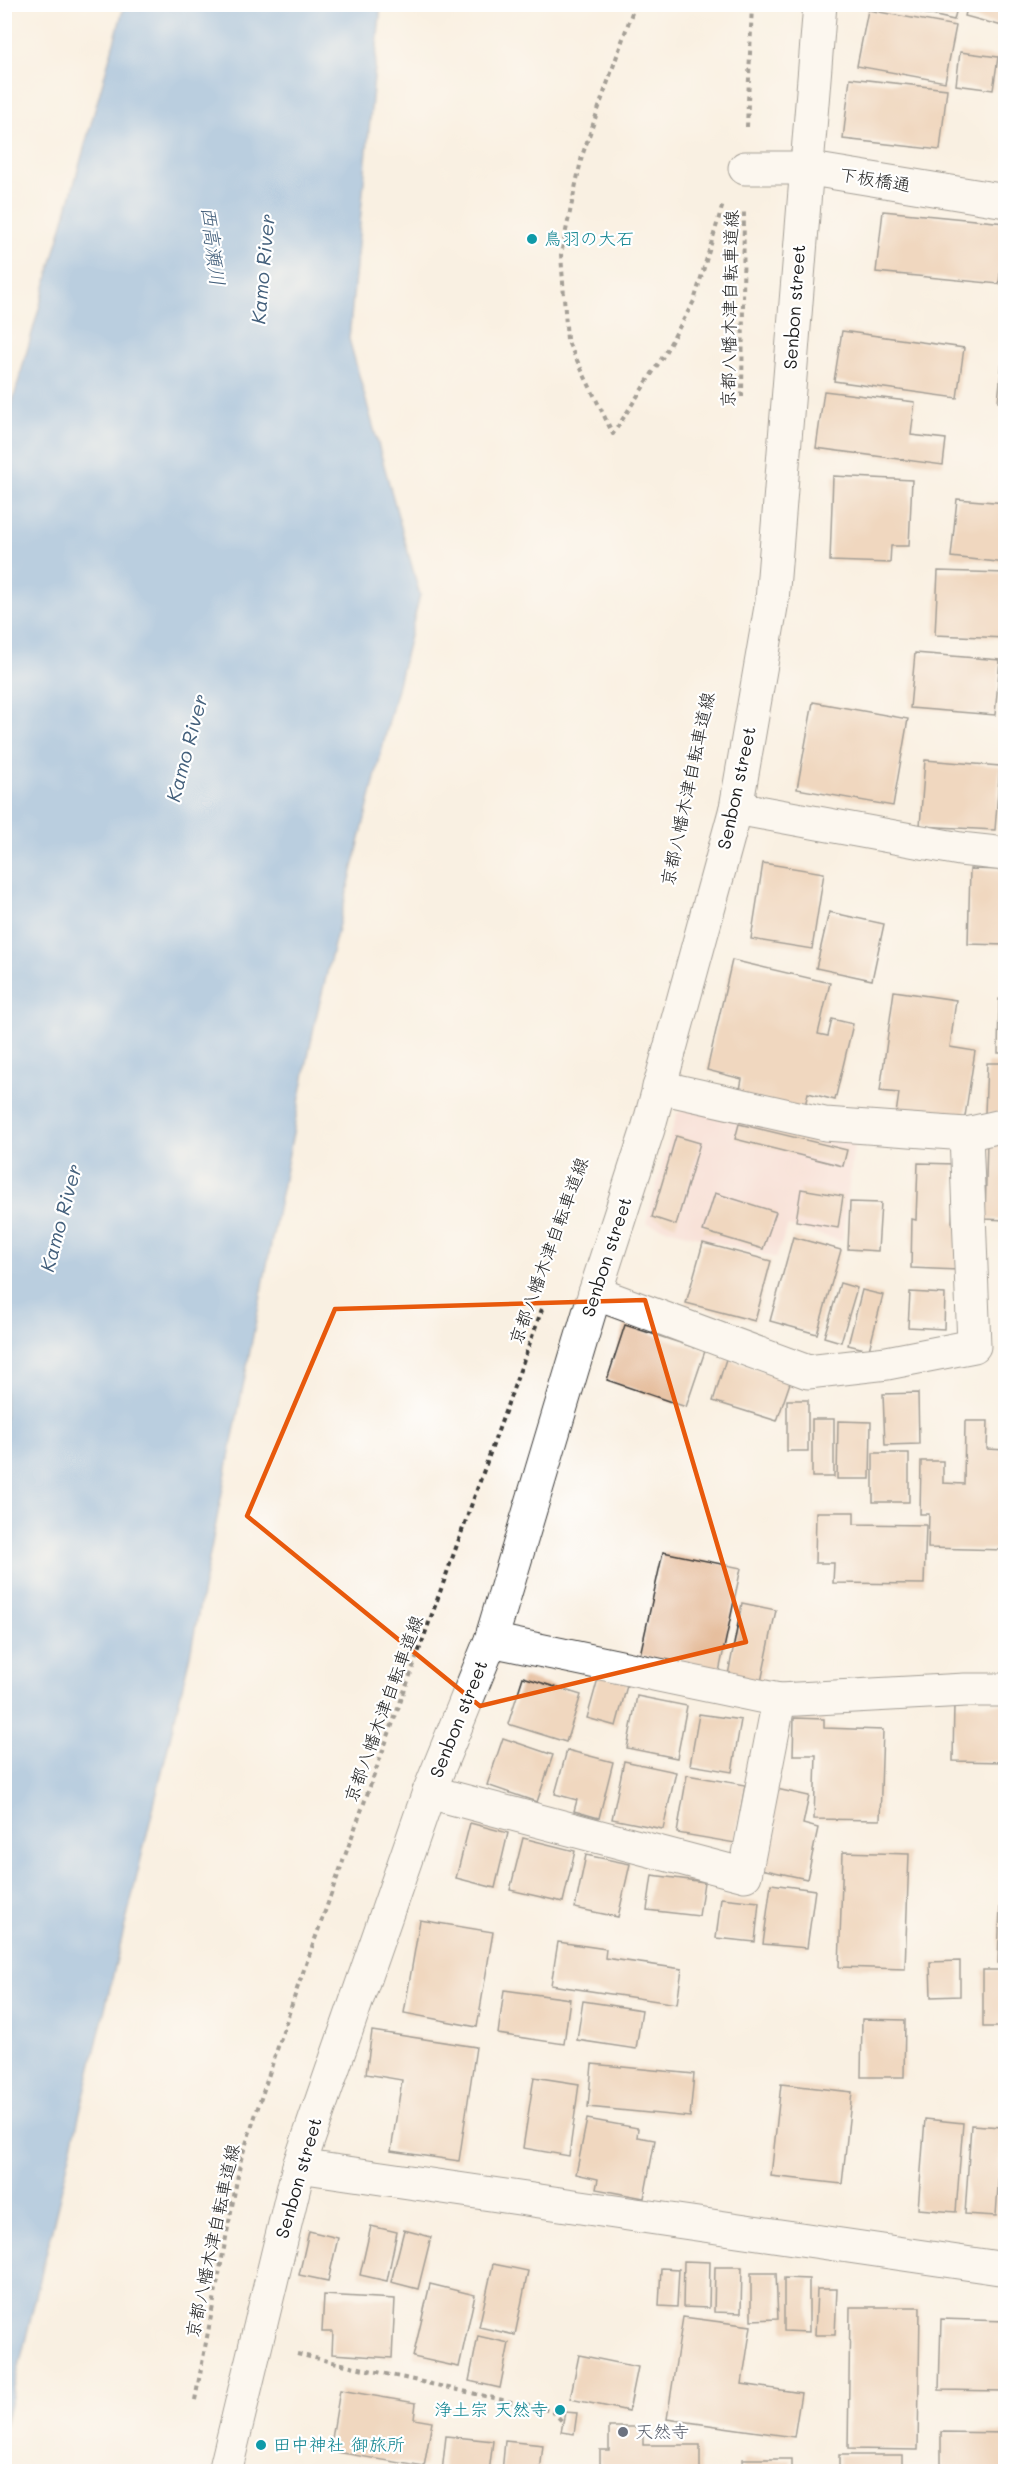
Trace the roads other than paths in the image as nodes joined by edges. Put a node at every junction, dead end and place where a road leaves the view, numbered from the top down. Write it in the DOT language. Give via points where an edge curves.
graph roads {
  1 [pos="820,4"];
  2 [pos="744,168"];
  3 [pos="805,168"];
  4 [pos="1005,201"];
  5 [pos="736,808"];
  6 [pos="1005,854"];
  7 [pos="659,1087"];
  8 [pos="1005,1125"];
  9 [pos="966,1134"];
  10 [pos="595,1293"];
  11 [pos="491,1640"];
  12 [pos="1005,1690"];
  13 [pos="779,1700"];
  14 [pos="429,1792"];
  15 [pos="299,2166"];
  16 [pos="1005,2269"];
  17 [pos="225,2472"];
  1 -- 3 [label="street, Senbon street"];
  2 -- 3 [label="street, 下板橋通"];
  3 -- 4 [label="street, 下板橋通"];
  3 -- 5 [label="street, Senbon street" via="772,601"];
  5 -- 6 [label="street"];
  5 -- 7 [label="street, Senbon street"];
  7 -- 9 [label="street" via="825,1124"];
  7 -- 10 [label="street, Senbon street"];
  8 -- 9 [label="street"];
  9 -- 10 [label="street" via="974,1346 886,1363 808,1372"];
  10 -- 11 [label="street, Senbon street"];
  11 -- 13 [label="street"];
  11 -- 14 [label="street, Senbon street"];
  12 -- 13 [label="street"];
  13 -- 14 [label="street" via="744,1875"];
  14 -- 15 [label="street, Senbon street"];
  15 -- 16 [label="street"];
  15 -- 17 [label="street, Senbon street"];
}
